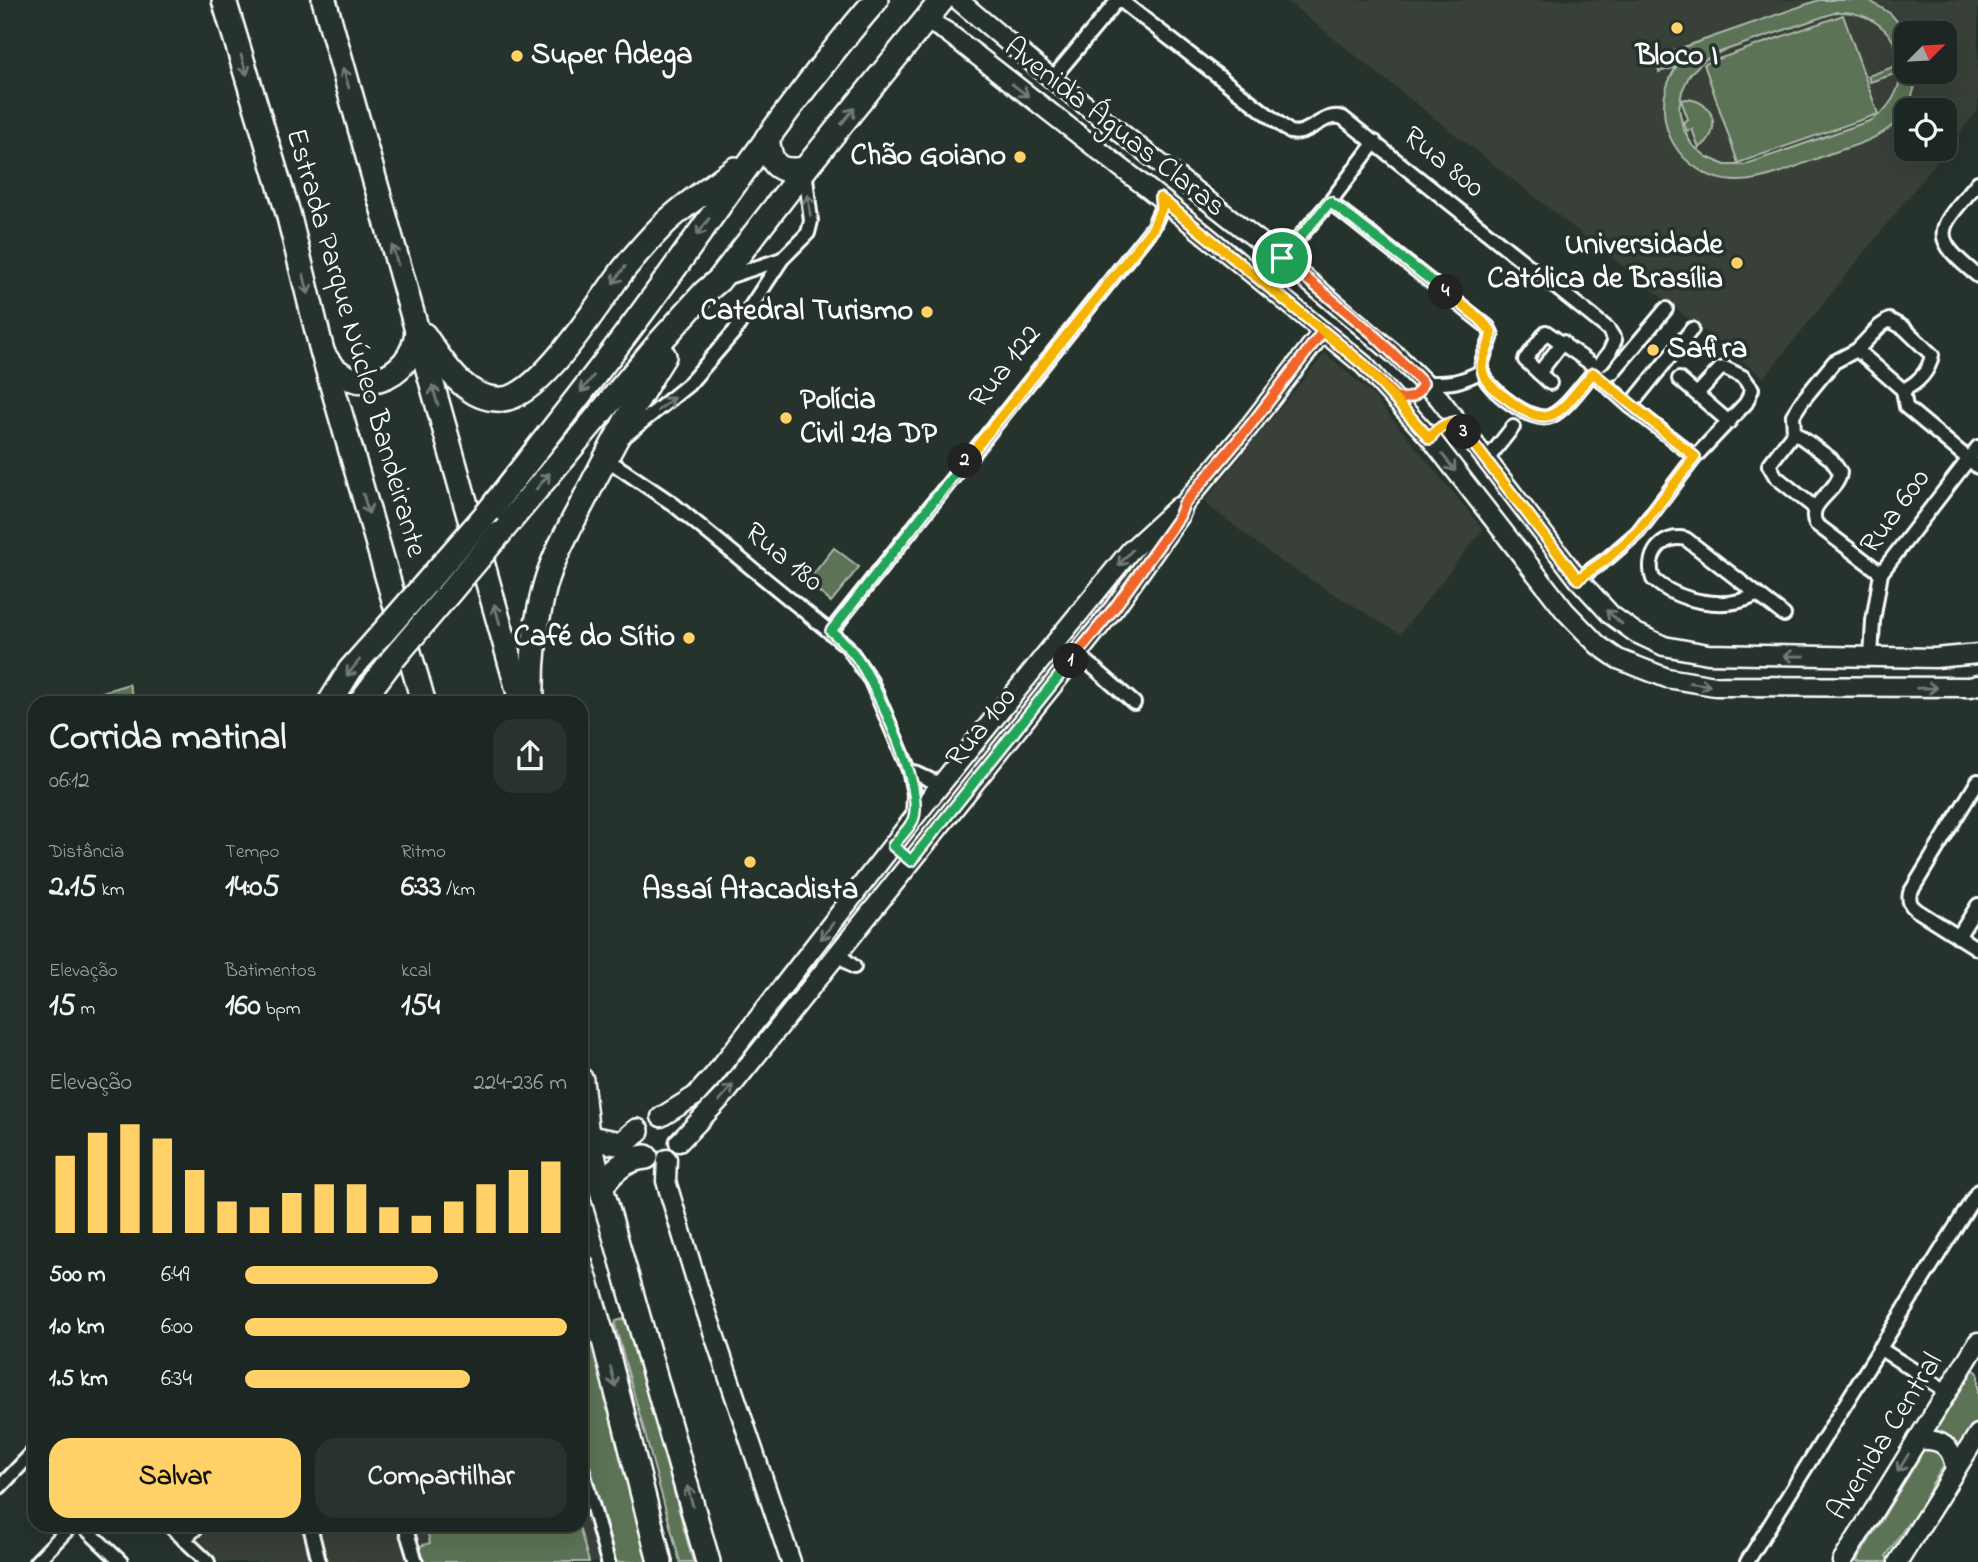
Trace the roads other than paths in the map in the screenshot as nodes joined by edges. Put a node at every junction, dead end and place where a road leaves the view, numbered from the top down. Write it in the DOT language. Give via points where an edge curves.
graph roads {
  1 [pos="224,0"];
  2 [pos="324,0"];
  3 [pos="876,0"];
  4 [pos="942,0"];
  5 [pos="958,0"];
  6 [pos="1119,0"];
  7 [pos="926,20"];
  8 [pos="1013,46"];
  9 [pos="992,69"];
  10 [pos="1052,79"];
  11 [pos="1375,142"];
  12 [pos="762,145"];
  13 [pos="805,169"];
  14 [pos="1978,182"];
  15 [pos="1160,198"];
  16 [pos="1330,202"];
  17 [pos="782,258"];
  18 [pos="1282,258"];
  19 [pos="1978,276"];
  20 [pos="712,286"];
  21 [pos="1666,309"];
  22 [pos="415,326"];
  23 [pos="1692,329"];
  24 [pos="1323,331"];
  25 [pos="1563,342"];
  26 [pos="321,347"];
  27 [pos="1857,350"];
  28 [pos="1482,371"];
  29 [pos="1539,373"];
  30 [pos="1597,374"];
  31 [pos="1679,379"];
  32 [pos="1423,383"];
  33 [pos="1550,383"];
  34 [pos="1903,390"];
  35 [pos="1697,394"];
  36 [pos="1396,398"];
  37 [pos="1630,406"];
  38 [pos="1456,422"];
  39 [pos="1729,422"];
  40 [pos="1513,427"];
  41 [pos="1794,432"];
  42 [pos="1430,439"];
  43 [pos="1978,447"];
  44 [pos="608,451"];
  45 [pos="1695,457"];
  46 [pos="1486,461"];
  47 [pos="1973,463"];
  48 [pos="1184,504"];
  49 [pos="1815,508"];
  50 [pos="1638,531"];
  51 [pos="1658,546"];
  52 [pos="1881,573"];
  53 [pos="1578,579"];
  54 [pos="1756,595"];
  55 [pos="1784,615"];
  56 [pos="831,631"];
  57 [pos="1649,641"];
  58 [pos="1077,653"];
  59 [pos="1978,654"];
  60 [pos="1746,655"];
  61 [pos="1871,658"];
  62 [pos="1635,665"];
  63 [pos="1036,666"];
  64 [pos="1054,682"];
  65 [pos="1978,685"];
  66 [pos="1745,687"];
  67 [pos="334,696"];
  68 [pos="365,696"];
  69 [pos="422,696"];
  70 [pos="520,696"];
  71 [pos="532,696"];
  72 [pos="1134,703"];
  73 [pos="909,770"];
  74 [pos="1978,781"];
  75 [pos="941,785"];
  76 [pos="1966,800"];
  77 [pos="1978,808"];
  78 [pos="913,819"];
  79 [pos="893,846"];
  80 [pos="911,861"];
  81 [pos="1978,905"];
  82 [pos="1958,937"];
  83 [pos="1978,949"];
  84 [pos="837,953"];
  85 [pos="854,967"];
  86 [pos="661,1117"];
  87 [pos="637,1131"];
  88 [pos="588,1133"];
  89 [pos="588,1137"];
  90 [pos="679,1142"];
  91 [pos="588,1157"];
  92 [pos="655,1159"];
  93 [pos="601,1187"];
  94 [pos="1978,1191"];
  95 [pos="588,1278"];
  96 [pos="588,1288"];
  97 [pos="640,1323"];
  98 [pos="605,1344"];
  99 [pos="1879,1348"];
  100 [pos="1975,1355"];
  101 [pos="1948,1392"];
  102 [pos="1978,1434"];
  103 [pos="1917,1440"];
  104 [pos="28,1457"];
  105 [pos="1955,1471"];
  106 [pos="0,1487"];
  107 [pos="588,1489"];
  108 [pos="65,1532"];
  109 [pos="89,1532"];
  110 [pos="176,1532"];
  111 [pos="192,1532"];
  112 [pos="312,1532"];
  113 [pos="407,1532"];
  114 [pos="184,1539"];
  115 [pos="36,1562"];
  116 [pos="121,1562"];
  117 [pos="208,1562"];
  118 [pos="319,1562"];
  119 [pos="416,1562"];
  120 [pos="608,1562"];
  121 [pos="660,1562"];
  122 [pos="708,1562"];
  123 [pos="791,1562"];
  124 [pos="1748,1562"];
  125 [pos="1842,1562"];
  126 [pos="1898,1562"];
  1 -- 26 [label="highway, Estrada Parque Núcleo Bandeirante, one-way" via="288,213"];
  22 -- 2 [label="highway, Estrada Parque Núcleo Bandeirante, one-way"];
  3 -- 12 [label="highway"];
  4 -- 7 [label="highway"];
  5 -- 8 [label="street, Avenida Águas Claras"];
  6 -- 10 [label="street"];
  6 -- 11 [label="street, Rua 800" via="1290,132 1299,133 1338,116"];
  7 -- 9 [label="street, Avenida Águas Claras"];
  13 -- 7 [label="highway, one-way"];
  8 -- 9 [label="street"];
  8 -- 10 [label="street, Avenida Águas Claras"];
  9 -- 15 [label="street, Avenida Águas Claras, one-way"];
  10 -- 18 [label="street, Avenida Águas Claras"];
  11 -- 16 [label="street"];
  11 -- 30 [label="street, Rua 800" via="1608,328 1615,340"];
  12 -- 13 [label="highway" via="778,167"];
  12 -- 22 [label="highway, one-way" via="664,224 545,372 512,398 494,399 461,383"];
  12 -- 67 [label="highway, one-way, bridge" via="644,310 489,511 350,670"];
  17 -- 13 [label="street, one-way" via="808,233 811,221"];
  13 -- 20 [label="highway"];
  14 -- 19 [label="street" via="1943,228 1944,243 1952,254"];
  15 -- 24 [label="street, Avenida Águas Claras"];
  15 -- 56 [label="street, Rua 122" via="1153,228"];
  16 -- 18 [label="street"];
  16 -- 28 [label="street" via="1488,327 1492,335"];
  17 -- 20 [label="street"];
  44 -- 17 [label="street, one-way" via="688,385 734,332"];
  18 -- 32 [label="street, Avenida Águas Claras" via="1371,332"];
  20 -- 44 [label="highway" via="633,404"];
  68 -- 20 [label="highway, one-way, bridge"];
  21 -- 30 [label="street" via="1613,372"];
  22 -- 26 [label="highway" via="414,347 406,362 394,373 371,381 340,373"];
  70 -- 22 [label="highway, Estrada Parque Núcleo Bandeirante, one-way"];
  23 -- 37 [label="street"];
  24 -- 36 [label="street, Avenida Águas Claras"];
  24 -- 48 [label="street, Rua 100"];
  25 -- 29 [label="street"];
  25 -- 29 [label="street" via="1544,333 1525,357"];
  25 -- 30 [label="street"];
  26 -- 69 [label="highway, Estrada Parque Núcleo Bandeirante, one-way"];
  27 -- 34 [label="street"];
  27 -- 34 [label="street" via="1889,320 1904,328 1932,355 1927,369"];
  27 -- 41 [label="street" via="1834,362 1802,401 1793,415"];
  28 -- 30 [label="street" via="1492,387 1511,402 1527,414 1543,418 1559,410"];
  28 -- 32 [label="street" via="1462,382"];
  29 -- 33 [label="street"];
  30 -- 37 [label="street"];
  31 -- 35 [label="street"];
  32 -- 36 [label="street" via="1416,395"];
  32 -- 38 [label="street, Avenida Águas Claras"];
  34 -- 47 [label="street" via="1909,411"];
  35 -- 39 [label="street"];
  35 -- 39 [label="street" via="1720,369 1731,369 1743,377 1752,394"];
  36 -- 42 [label="street, Avenida Águas Claras"];
  37 -- 45 [label="street"];
  38 -- 42 [label="street" via="1438,428"];
  38 -- 46 [label="street, Avenida Águas Claras"];
  39 -- 45 [label="street"];
  40 -- 46 [label="street"];
  41 -- 49 [label="street" via="1770,468"];
  41 -- 49 [label="street" via="1831,459 1840,472"];
  42 -- 62 [label="street, Avenida Águas Claras, one-way" via="1565,611 1598,645"];
  43 -- 47 [label="street, Rua 600"];
  44 -- 56 [label="street, Rua 180"];
  44 -- 71 [label="highway" via="561,543 542,596"];
  45 -- 50 [label="street"];
  46 -- 53 [label="street, Avenida Águas Claras"];
  47 -- 52 [label="street, Rua 600"];
  48 -- 58 [label="street, Rua 100" via="1115,607"];
  48 -- 63 [label="street, Rua 100, one-way" via="1130,551"];
  49 -- 52 [label="street" via="1816,524"];
  50 -- 51 [label="street"];
  50 -- 53 [label="street"];
  51 -- 54 [label="street" via="1670,538 1686,539"];
  51 -- 54 [label="street" via="1650,561 1651,573 1659,585 1675,594 1734,603"];
  52 -- 61 [label="street, Rua 600"];
  57 -- 53 [label="street, Avenida Águas Claras, one-way" via="1611,615"];
  54 -- 55 [label="street"];
  56 -- 73 [label="street, Rua 180" via="858,659 871,681"];
  57 -- 60 [label="street, Avenida Águas Claras" via="1683,651"];
  57 -- 62 [label="street"];
  58 -- 64 [label="street, Rua 100"];
  58 -- 72 [label="street"];
  59 -- 61 [label="street, Avenida Águas Claras"];
  61 -- 60 [label="street, Avenida Águas Claras, one-way"];
  60 -- 66 [label="street" via="1738,668"];
  62 -- 66 [label="street, Avenida Águas Claras, one-way" via="1683,682"];
  63 -- 64 [label="street"];
  63 -- 75 [label="street, Rua 100"];
  64 -- 80 [label="street, Rua 100"];
  66 -- 65 [label="street, Avenida Águas Claras, one-way"];
  73 -- 75 [label="street"];
  73 -- 78 [label="street, Rua 180"];
  74 -- 76 [label="street"];
  75 -- 78 [label="street, Rua 100"];
  76 -- 77 [label="street"];
  76 -- 82 [label="street" via="1909,897 1912,906"];
  78 -- 79 [label="street, Rua 100"];
  79 -- 80 [label="street"];
  79 -- 86 [label="street, Rua 100, one-way" via="714,1075 688,1102"];
  80 -- 84 [label="street, Rua 100"];
  81 -- 82 [label="street"];
  82 -- 83 [label="street"];
  84 -- 85 [label="street"];
  90 -- 84 [label="street, Rua 100, one-way" via="727,1092"];
  86 -- 87 [label="street" via="646,1120"];
  86 -- 90 [label="street" via="677,1129"];
  87 -- 88 [label="highway" via="622,1144"];
  87 -- 92 [label="street" via="637,1146"];
  89 -- 93 [label="highway"];
  90 -- 92 [label="street" via="677,1149"];
  91 -- 95 [label="highway" via="620,1281 618,1290 607,1294"];
  92 -- 93 [label="highway" via="622,1164"];
  92 -- 123 [label="street"];
  93 -- 97 [label="highway"];
  94 -- 99 [label="street"];
  96 -- 98 [label="highway"];
  97 -- 98 [label="highway" via="632,1315 615,1316 605,1325"];
  122 -- 97 [label="highway, one-way"];
  98 -- 121 [label="highway, one-way"];
  99 -- 101 [label="street"];
  99 -- 124 [label="street"];
  100 -- 101 [label="street, Avenida Central"];
  101 -- 103 [label="street, Avenida Central"];
  102 -- 105 [label="street"];
  103 -- 105 [label="street" via="1931,1439 1946,1447"];
  103 -- 125 [label="street, Avenida Central, one-way"];
  104 -- 106 [label="street"];
  105 -- 126 [label="street"];
  107 -- 120 [label="street"];
  108 -- 115 [label="street"];
  109 -- 116 [label="street"];
  110 -- 114 [label="street"];
  111 -- 114 [label="street"];
  112 -- 118 [label="street"];
  113 -- 119 [label="street"];
  114 -- 117 [label="street"];
}
